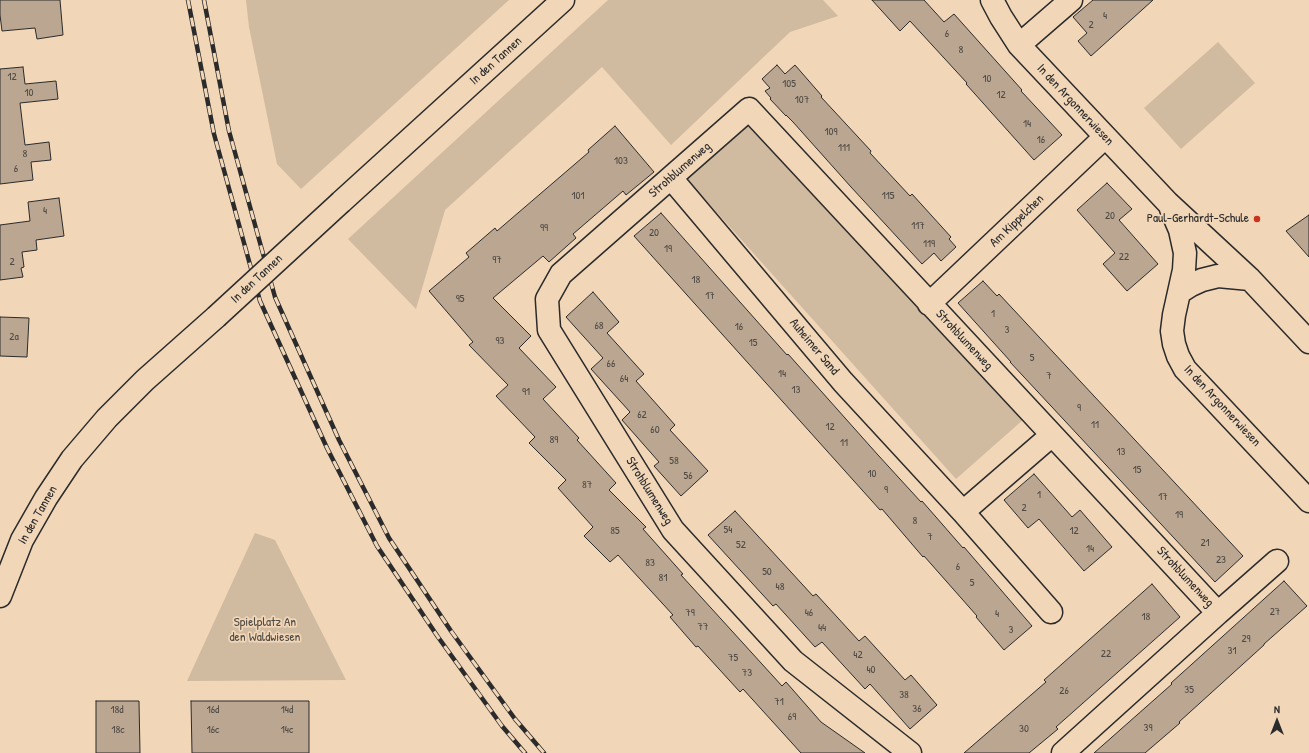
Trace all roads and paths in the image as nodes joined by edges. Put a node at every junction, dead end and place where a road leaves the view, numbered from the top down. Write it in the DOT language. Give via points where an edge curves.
graph roads {
  1 [pos="563,0"];
  2 [pos="992,0"];
  3 [pos="1071,0"];
  4 [pos="1019,45"];
  5 [pos="1105,137"];
  6 [pos="671,178"];
  7 [pos="1168,203"];
  8 [pos="1250,279"];
  9 [pos="1180,292"];
  10 [pos="930,304"];
  11 [pos="1309,342"];
  12 [pos="1052,434"];
  13 [pos="1309,501"];
  14 [pos="963,512"];
  15 [pos="1277,561"];
  16 [pos="0,596"];
  17 [pos="1051,612"];
  18 [pos="1218,613"];
  19 [pos="910,753"];
  20 [pos="1063,753"];
  1 -- 16 [label="street, In den Tannen, bridge" via="145,380 107,418 72,459 46,498 22,540"];
  2 -- 4 [label="street, In den Argonnerwiesen" via="1000,18"];
  3 -- 4 [label="street"];
  4 -- 5 [label="street, In den Argonnerwiesen"];
  5 -- 7 [label="street, In den Argonnerwiesen"];
  5 -- 10 [label="street, Am Kippelchen"];
  6 -- 10 [label="street, Strohblumenweg" via="750,109"];
  6 -- 14 [label="street, Auheimer Sand" via="843,382"];
  6 -- 19 [label="street, Strohblumenweg" via="561,274 547,299 549,330 673,530 792,660"];
  7 -- 8 [label="street, In den Argonnerwiesen"];
  7 -- 9 [label="street, In den Argonnerwiesen" via="1180,230 1184,253"];
  8 -- 9 [label="street" via="1218,276 1191,285"];
  8 -- 11 [label="street, In den Argonnerwiesen"];
  9 -- 13 [label="street, In den Argonnerwiesen" via="1172,331 1178,356 1185,369"];
  10 -- 12 [label="street, Strohblumenweg"];
  12 -- 14 [label="street"];
  12 -- 18 [label="street, Strohblumenweg"];
  14 -- 17 [label="street, Auheimer Sand"];
  15 -- 18 [label="street, Strohblumenweg"];
  18 -- 20 [label="street, Strohblumenweg"];
}
